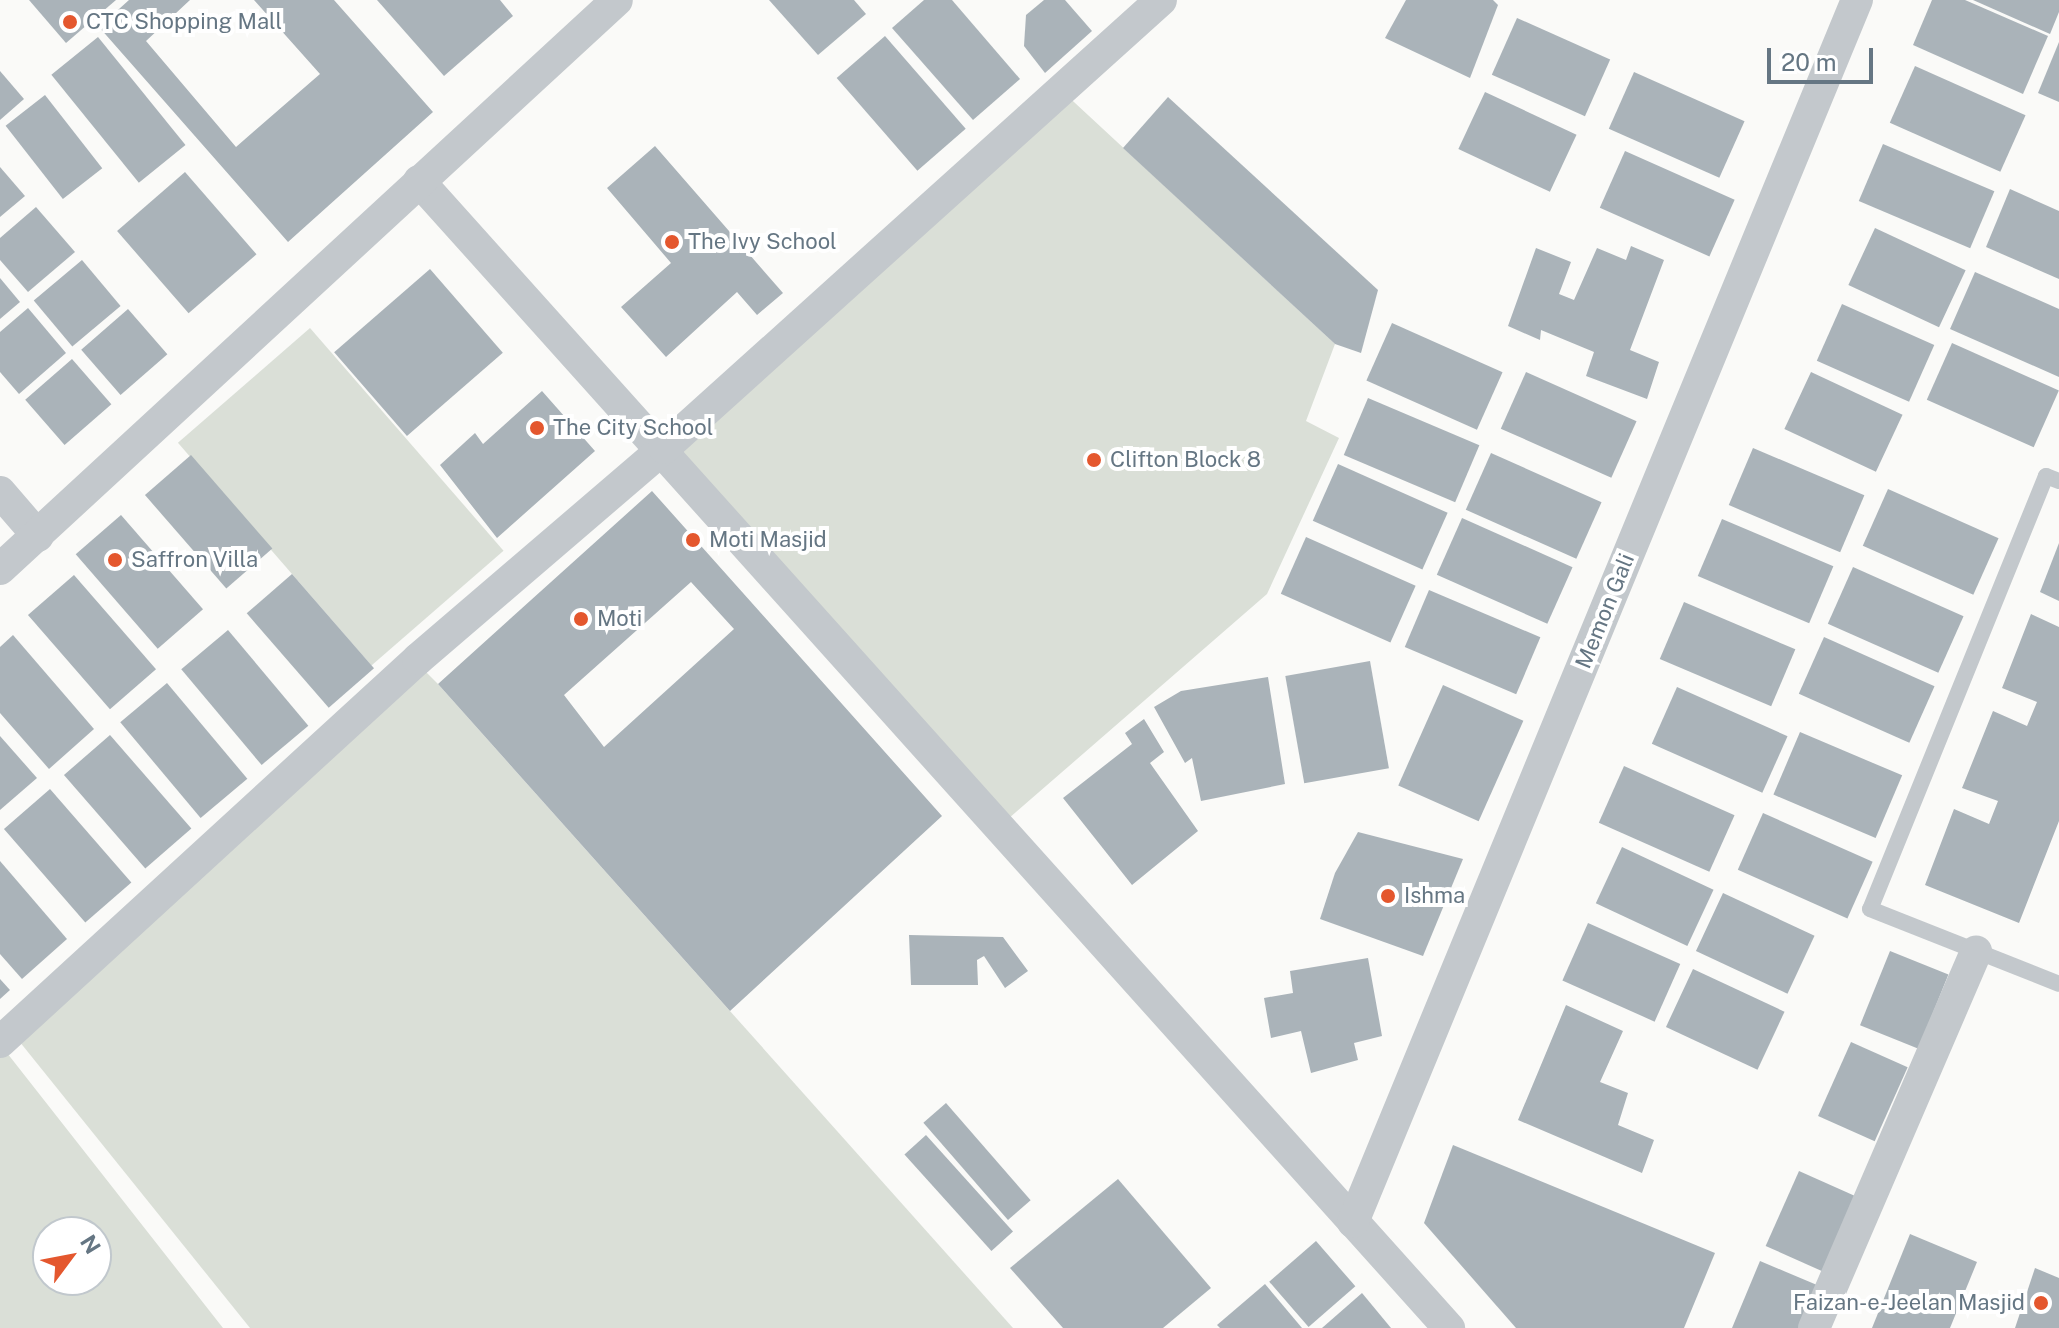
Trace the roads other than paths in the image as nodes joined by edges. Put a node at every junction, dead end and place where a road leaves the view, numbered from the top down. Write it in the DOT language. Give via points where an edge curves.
graph roads {
  1 [pos="617,0"];
  2 [pos="1161,0"];
  3 [pos="1857,0"];
  4 [pos="419,181"];
  5 [pos="664,448"];
  6 [pos="2059,481"];
  7 [pos="0,492"];
  8 [pos="38,536"];
  9 [pos="0,569"];
  10 [pos="1976,951"];
  11 [pos="2057,977"];
  12 [pos="0,1042"];
  13 [pos="1353,1222"];
  14 [pos="1449,1328"];
  15 [pos="1814,1328"];
  1 -- 4 [label="street"];
  2 -- 5 [label="street"];
  3 -- 13 [label="street, Memon Gali"];
  4 -- 5 [label="street"];
  4 -- 8 [label="street"];
  5 -- 12 [label="street" via="418,659"];
  5 -- 13 [label="street"];
  6 -- 10 [label="lane" via="2046,476 1870,909"];
  7 -- 8 [label="street"];
  8 -- 9 [label="street"];
  10 -- 11 [label="lane"];
  10 -- 15 [label="street"];
  13 -- 14 [label="street"];
}
